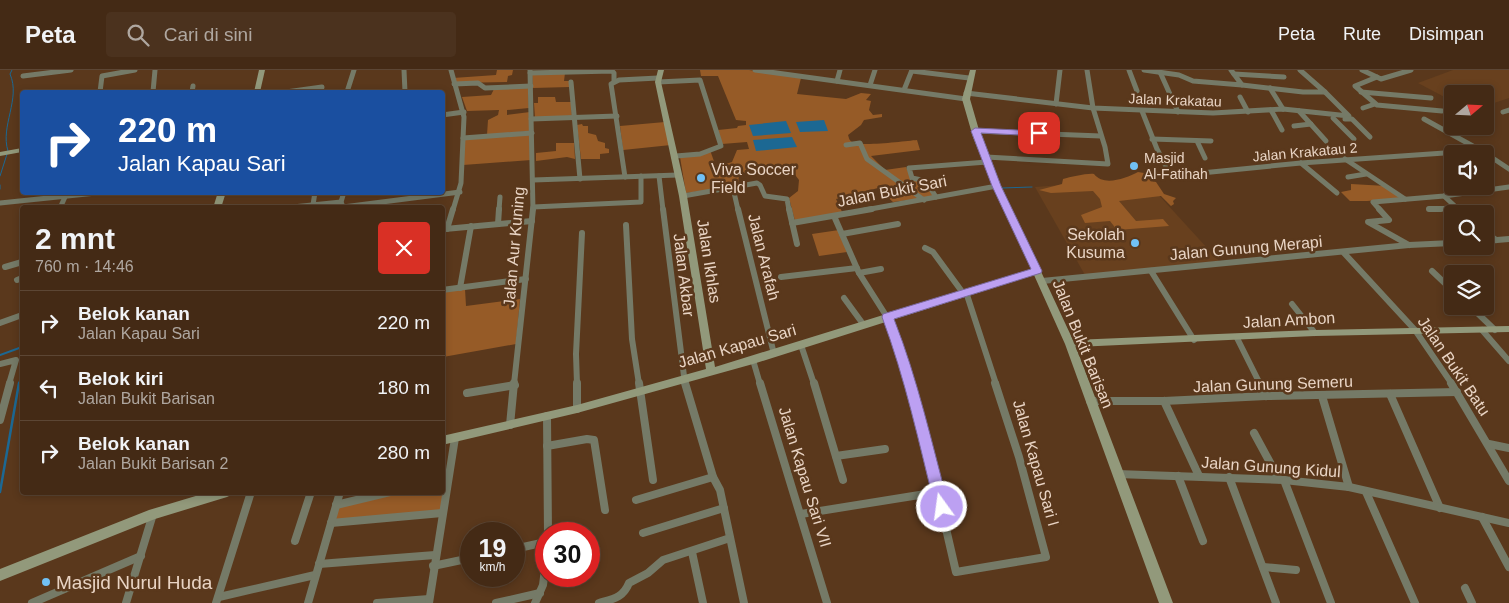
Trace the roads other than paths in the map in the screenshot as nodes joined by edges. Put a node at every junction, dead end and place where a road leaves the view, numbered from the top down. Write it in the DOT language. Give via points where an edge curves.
graph roads {
  1 [pos="70,70"];
  2 [pos="135,70"];
  3 [pos="155,70"];
  4 [pos="262,70"];
  5 [pos="354,70"];
  6 [pos="404,70"];
  7 [pos="451,70"];
  8 [pos="755,70"];
  9 [pos="807,70"];
  10 [pos="840,70"];
  11 [pos="875,70"];
  12 [pos="912,70"];
  13 [pos="1060,70"];
  14 [pos="1087,70"];
  15 [pos="1129,70"];
  16 [pos="1144,70"];
  17 [pos="1300,70"];
  18 [pos="1362,70"];
  19 [pos="1411,70"];
  20 [pos="777,71"];
  21 [pos="530,72"];
  22 [pos="1160,72"];
  23 [pos="1232,72"];
  24 [pos="971,74"];
  25 [pos="23,76"];
  26 [pos="804,76"];
  27 [pos="1284,76"];
  28 [pos="659,77"];
  29 [pos="1377,77"];
  30 [pos="614,81"];
  31 [pos="836,81"];
  32 [pos="571,82"];
  33 [pos="454,84"];
  34 [pos="870,85"];
  35 [pos="1242,85"];
  36 [pos="531,86"];
  37 [pos="322,87"];
  38 [pos="1270,88"];
  39 [pos="100,90"];
  40 [pos="153,90"];
  41 [pos="257,90"];
  42 [pos="300,90"];
  43 [pos="349,90"];
  44 [pos="406,90"];
  45 [pos="904,90"];
  46 [pos="1137,92"];
  47 [pos="1325,92"];
  48 [pos="1361,92"];
  49 [pos="966,96"];
  50 [pos="1240,97"];
  51 [pos="1431,98"];
  52 [pos="1056,104"];
  53 [pos="1375,104"];
  54 [pos="1094,108"];
  55 [pos="1363,108"];
  56 [pos="1283,109"];
  57 [pos="1271,110"];
  58 [pos="1442,110"];
  59 [pos="1142,111"];
  60 [pos="1299,111"];
  61 [pos="464,112"];
  62 [pos="1178,112"];
  63 [pos="1248,112"];
  64 [pos="1213,113"];
  65 [pos="445,115"];
  66 [pos="617,116"];
  67 [pos="1304,117"];
  68 [pos="573,118"];
  69 [pos="1333,118"];
  70 [pos="532,119"];
  71 [pos="1424,119"];
  72 [pos="1214,120"];
  73 [pos="1311,124"];
  74 [pos="1294,126"];
  75 [pos="1282,130"];
  76 [pos="975,131"];
  77 [pos="532,132"];
  78 [pos="1101,136"];
  79 [pos="1370,137"];
  80 [pos="463,138"];
  81 [pos="1152,139"];
  82 [pos="1354,139"];
  83 [pos="1197,141"];
  84 [pos="1211,141"];
  85 [pos="1326,141"];
  86 [pos="846,145"];
  87 [pos="1471,145"];
  88 [pos="20,150"];
  89 [pos="1444,153"];
  90 [pos="2,154"];
  91 [pos="676,156"];
  92 [pos="1205,158"];
  93 [pos="986,159"];
  94 [pos="1345,159"];
  95 [pos="1494,159"];
  96 [pos="1301,163"];
  97 [pos="1509,169"];
  98 [pos="1366,174"];
  99 [pos="678,175"];
  100 [pos="641,176"];
  101 [pos="659,176"];
  102 [pos="625,177"];
  103 [pos="1348,177"];
  104 [pos="580,179"];
  105 [pos="533,180"];
  106 [pos="997,186"];
  107 [pos="1509,187"];
  108 [pos="733,188"];
  109 [pos="460,192"];
  110 [pos="445,193"];
  111 [pos="1337,193"];
  112 [pos="86,195"];
  113 [pos="315,195"];
  114 [pos="343,195"];
  115 [pos="416,195"];
  116 [pos="401,196"];
  117 [pos="683,196"];
  118 [pos="1444,196"];
  119 [pos="66,197"];
  120 [pos="500,197"];
  121 [pos="936,197"];
  122 [pos="1405,199"];
  123 [pos="924,200"];
  124 [pos="0,202"];
  125 [pos="341,202"];
  126 [pos="62,205"];
  127 [pos="313,205"];
  128 [pos="342,205"];
  129 [pos="357,205"];
  130 [pos="1453,205"];
  131 [pos="533,207"];
  132 [pos="1444,208"];
  133 [pos="1429,209"];
  134 [pos="834,216"];
  135 [pos="1360,217"];
  136 [pos="532,221"];
  137 [pos="1368,222"];
  138 [pos="792,223"];
  139 [pos="498,224"];
  140 [pos="626,224"];
  141 [pos="898,224"];
  142 [pos="471,226"];
  143 [pos="445,229"];
  144 [pos="582,233"];
  145 [pos="842,234"];
  146 [pos="1509,239"];
  147 [pos="1496,240"];
  148 [pos="1444,243"];
  149 [pos="797,244"];
  150 [pos="1409,245"];
  151 [pos="925,248"];
  152 [pos="1344,253"];
  153 [pos="20,263"];
  154 [pos="5,267"];
  155 [pos="881,269"];
  156 [pos="858,270"];
  157 [pos="1037,271"];
  158 [pos="1151,271"];
  159 [pos="1432,271"];
  160 [pos="781,277"];
  161 [pos="526,279"];
  162 [pos="1042,281"];
  163 [pos="1444,282"];
  164 [pos="460,288"];
  165 [pos="445,290"];
  166 [pos="964,292"];
  167 [pos="844,298"];
  168 [pos="1292,304"];
  169 [pos="1480,315"];
  170 [pos="20,317"];
  171 [pos="887,317"];
  172 [pos="0,323"];
  173 [pos="863,324"];
  174 [pos="1509,329"];
  175 [pos="1415,330"];
  176 [pos="1482,330"];
  177 [pos="1496,330"];
  178 [pos="1314,333"];
  179 [pos="1237,338"];
  180 [pos="1194,340"];
  181 [pos="1070,344"];
  182 [pos="801,345"];
  183 [pos="774,354"];
  184 [pos="753,360"];
  185 [pos="1509,361"];
  186 [pos="0,364"];
  187 [pos="711,370"];
  188 [pos="684,378"];
  189 [pos="515,384"];
  190 [pos="639,390"];
  191 [pos="1457,392"];
  192 [pos="467,393"];
  193 [pos="1390,394"];
  194 [pos="1266,396"];
  195 [pos="1322,396"];
  196 [pos="1090,401"];
  197 [pos="1164,401"];
  198 [pos="577,408"];
  199 [pos="547,416"];
  200 [pos="0,420"];
  201 [pos="510,425"];
  202 [pos="1254,433"];
  203 [pos="455,438"];
  204 [pos="445,440"];
  205 [pos="1488,444"];
  206 [pos="547,446"];
  207 [pos="1509,448"];
  208 [pos="886,449"];
  209 [pos="836,456"];
  210 [pos="1117,474"];
  211 [pos="1178,476"];
  212 [pos="1199,476"];
  213 [pos="713,477"];
  214 [pos="1229,477"];
  215 [pos="445,480"];
  216 [pos="653,480"];
  217 [pos="843,480"];
  218 [pos="1281,480"];
  219 [pos="1509,481"];
  220 [pos="1349,487"];
  221 [pos="938,492"];
  222 [pos="1366,492"];
  223 [pos="250,495"];
  224 [pos="310,495"];
  225 [pos="339,495"];
  226 [pos="378,495"];
  227 [pos="444,495"];
  228 [pos="202,496"];
  229 [pos="636,500"];
  230 [pos="336,505"];
  231 [pos="724,508"];
  232 [pos="1440,508"];
  233 [pos="604,510"];
  234 [pos="442,513"];
  235 [pos="153,514"];
  236 [pos="801,514"];
  237 [pos="1482,517"];
  238 [pos="548,522"];
  239 [pos="331,523"];
  240 [pos="1509,523"];
  241 [pos="643,533"];
  242 [pos="730,538"];
  243 [pos="295,541"];
  244 [pos="1203,541"];
  245 [pos="692,552"];
  246 [pos="435,555"];
  247 [pos="141,556"];
  248 [pos="460,560"];
  249 [pos="319,564"];
  250 [pos="434,566"];
  251 [pos="1263,566"];
  252 [pos="1509,567"];
  253 [pos="1296,570"];
  254 [pos="4,573"];
  255 [pos="315,575"];
  256 [pos="541,587"];
  257 [pos="1465,588"];
  258 [pos="540,594"];
  259 [pos="218,600"];
  260 [pos="429,601"];
  261 [pos="32,603"];
  262 [pos="126,603"];
  263 [pos="308,603"];
  264 [pos="377,603"];
  265 [pos="496,603"];
  266 [pos="535,603"];
  267 [pos="599,603"];
  268 [pos="703,603"];
  269 [pos="744,603"];
  270 [pos="827,603"];
  271 [pos="1166,603"];
  272 [pos="1276,603"];
  273 [pos="1331,603"];
  274 [pos="1415,603"];
  275 [pos="1472,603"];
  1 -- 25 [label="street"];
  2 -- 39 [label="street" via="102,76"];
  3 -- 40 [label="street"];
  4 -- 41 [label="main road"];
  5 -- 43 [label="street"];
  6 -- 44 [label="street"];
  7 -- 33 [label="street"];
  8 -- 20 [label="street, Jalan Krakatau"];
  9 -- 26 [label="street"];
  10 -- 31 [label="street"];
  11 -- 34 [label="street"];
  12 -- 24 [label="street"];
  12 -- 45 [label="street"];
  13 -- 52 [label="street"];
  14 -- 54 [label="street"];
  15 -- 46 [label="street"];
  16 -- 22 [label="street"];
  17 -- 47 [label="street"];
  18 -- 29 [label="street"];
  19 -- 29 [label="street"];
  20 -- 26 [label="street, Jalan Krakatau"];
  21 -- 30 [label="street" via="612,71"];
  21 -- 36 [label="street, Jalan Aur Kuning"];
  22 -- 35 [label="street" via="1178,74 1193,81"];
  22 -- 62 [label="street"];
  23 -- 27 [label="street"];
  23 -- 35 [label="street"];
  24 -- 49 [label="main road, Jalan Bukit Barisan"];
  26 -- 31 [label="street, Jalan Krakatau"];
  28 -- 30 [label="street"];
  28 -- 91 [label="main road, Jalan Ikhlas"];
  28 -- 91 [label="street" via="700,80 721,146 700,154"];
  29 -- 48 [label="street" via="1355,86"];
  30 -- 66 [label="street" via="610,84"];
  31 -- 34 [label="street, Jalan Krakatau"];
  32 -- 68 [label="street"];
  33 -- 36 [label="street" via="478,83 485,88"];
  33 -- 61 [label="street"];
  34 -- 45 [label="street, Jalan Krakatau"];
  35 -- 38 [label="street"];
  36 -- 70 [label="street, Jalan Aur Kuning"];
  37 -- 42 [label="street"];
  38 -- 47 [label="street"];
  38 -- 56 [label="street"];
  45 -- 49 [label="street, Jalan Krakatau"];
  47 -- 60 [label="street, Jalan Krakatau" via="1349,116"];
  48 -- 51 [label="street"];
  48 -- 53 [label="street"];
  49 -- 52 [label="street, Jalan Krakatau"];
  49 -- 76 [label="main road, Jalan Bukit Barisan"];
  50 -- 63 [label="street"];
  52 -- 54 [label="street, Jalan Krakatau"];
  53 -- 55 [label="street"];
  53 -- 58 [label="street"];
  54 -- 59 [label="street, Jalan Krakatau"];
  54 -- 78 [label="street"];
  56 -- 57 [label="street, Jalan Krakatau"];
  56 -- 60 [label="street, Jalan Krakatau"];
  57 -- 63 [label="street, Jalan Krakatau"];
  57 -- 75 [label="street"];
  59 -- 62 [label="street, Jalan Krakatau"];
  59 -- 81 [label="street, Jalan Krakatau 2"];
  60 -- 67 [label="street"];
  61 -- 65 [label="street"];
  61 -- 80 [label="street"];
  62 -- 64 [label="street, Jalan Krakatau"];
  63 -- 64 [label="street, Jalan Krakatau"];
  64 -- 72 [label="street"];
  66 -- 68 [label="street"];
  66 -- 102 [label="street"];
  67 -- 69 [label="street"];
  67 -- 73 [label="street"];
  68 -- 70 [label="street"];
  68 -- 104 [label="street"];
  69 -- 79 [label="street" via="1352,119"];
  69 -- 82 [label="street"];
  70 -- 77 [label="street, Jalan Aur Kuning"];
  71 -- 87 [label="street"];
  73 -- 74 [label="street"];
  73 -- 85 [label="street"];
  76 -- 78 [label="street"];
  76 -- 93 [label="main road, Jalan Bukit Barisan"];
  77 -- 80 [label="street"];
  77 -- 105 [label="street, Jalan Aur Kuning"];
  78 -- 93 [label="street" via="1108,164"];
  80 -- 109 [label="street"];
  81 -- 83 [label="street"];
  81 -- 96 [label="street, Jalan Krakatau 2" via="1171,176"];
  83 -- 84 [label="street"];
  83 -- 92 [label="street"];
  86 -- 123 [label="street" via="860,144 867,159"];
  88 -- 90 [label="main road"];
  89 -- 94 [label="street, Jalan Krakatau 2"];
  91 -- 99 [label="main road, Jalan Ikhlas"];
  93 -- 106 [label="main road, Jalan Bukit Barisan"];
  93 -- 121 [label="street" via="909,168 912,178 926,181"];
  94 -- 96 [label="street, Jalan Krakatau 2"];
  94 -- 98 [label="street"];
  95 -- 97 [label="street"];
  96 -- 111 [label="street"];
  98 -- 103 [label="street"];
  98 -- 122 [label="street"];
  99 -- 101 [label="street"];
  99 -- 117 [label="main road, Jalan Ikhlas"];
  100 -- 101 [label="street"];
  100 -- 102 [label="street"];
  100 -- 131 [label="street" via="641,202"];
  101 -- 188 [label="street, Jalan Akbar"];
  102 -- 104 [label="street"];
  104 -- 105 [label="street"];
  105 -- 131 [label="street, Jalan Aur Kuning"];
  106 -- 121 [label="street, Jalan Bukit Sari"];
  106 -- 157 [label="main road, Jalan Bukit Barisan"];
  107 -- 118 [label="street"];
  108 -- 117 [label="street"];
  108 -- 138 [label="street" via="757,183 765,196 788,199"];
  108 -- 183 [label="street, Jalan Arafah"];
  109 -- 110 [label="street"];
  109 -- 143 [label="street"];
  112 -- 119 [label="street"];
  113 -- 127 [label="street"];
  114 -- 125 [label="street"];
  115 -- 116 [label="street"];
  116 -- 129 [label="street"];
  117 -- 187 [label="main road, Jalan Ikhlas"];
  118 -- 122 [label="street"];
  118 -- 130 [label="street"];
  119 -- 124 [label="street"];
  119 -- 126 [label="street"];
  120 -- 139 [label="street"];
  121 -- 123 [label="street, Jalan Bukit Sari"];
  122 -- 137 [label="street" via="1374,201 1389,220"];
  123 -- 134 [label="street, Jalan Bukit Sari"];
  125 -- 127 [label="street"];
  125 -- 128 [label="street"];
  131 -- 136 [label="street, Jalan Aur Kuning"];
  132 -- 133 [label="street"];
  134 -- 138 [label="street, Jalan Bukit Sari"];
  134 -- 145 [label="street"];
  135 -- 137 [label="street"];
  136 -- 139 [label="street"];
  136 -- 161 [label="street, Jalan Aur Kuning"];
  137 -- 150 [label="street"];
  138 -- 149 [label="street"];
  139 -- 142 [label="street"];
  140 -- 190 [label="street" via="632,339"];
  141 -- 145 [label="street"];
  142 -- 143 [label="street"];
  142 -- 164 [label="street"];
  144 -- 198 [label="street" via="576,354"];
  145 -- 156 [label="street"];
  146 -- 147 [label="street"];
  148 -- 150 [label="street, Jalan Gunung Merapi"];
  150 -- 152 [label="street, Jalan Gunung Merapi"];
  151 -- 166 [label="street" via="933,252"];
  152 -- 158 [label="street, Jalan Gunung Merapi"];
  152 -- 175 [label="street, Jalan Bukit Batu"];
  153 -- 154 [label="street"];
  155 -- 156 [label="street"];
  156 -- 160 [label="street"];
  156 -- 171 [label="street"];
  157 -- 162 [label="main road, Jalan Bukit Barisan"];
  157 -- 166 [label="main road, Jalan Kapau Sari"];
  158 -- 162 [label="street, Jalan Gunung Merapi"];
  158 -- 180 [label="street"];
  159 -- 163 [label="street"];
  161 -- 164 [label="street"];
  161 -- 189 [label="street, Jalan Aur Kuning"];
  162 -- 181 [label="main road, Jalan Bukit Barisan"];
  164 -- 165 [label="street"];
  166 -- 171 [label="main road, Jalan Kapau Sari"];
  166 -- 221 [label="street, Jalan Kapau Sari I" via="1019,457 1046,557 956,572"];
  167 -- 173 [label="street"];
  168 -- 178 [label="street"];
  169 -- 177 [label="street"];
  170 -- 172 [label="street"];
  171 -- 173 [label="main road, Jalan Kapau Sari"];
  171 -- 221 [label="street" via="900,349"];
  173 -- 182 [label="main road, Jalan Kapau Sari"];
  174 -- 177 [label="main road, Jalan Ambon"];
  175 -- 176 [label="main road, Jalan Ambon"];
  175 -- 178 [label="main road, Jalan Ambon"];
  175 -- 191 [label="street, Jalan Bukit Batu"];
  176 -- 177 [label="main road, Jalan Ambon"];
  176 -- 185 [label="street"];
  178 -- 179 [label="main road, Jalan Ambon"];
  179 -- 180 [label="main road, Jalan Ambon"];
  179 -- 194 [label="street"];
  180 -- 181 [label="main road, Jalan Ambon"];
  181 -- 196 [label="main road, Jalan Bukit Barisan"];
  182 -- 183 [label="main road, Jalan Kapau Sari"];
  182 -- 209 [label="street"];
  183 -- 184 [label="main road, Jalan Kapau Sari"];
  184 -- 187 [label="main road, Jalan Kapau Sari"];
  184 -- 236 [label="street, Jalan Kapau Sari VII"];
  186 -- 200 [label="street" via="16,360"];
  187 -- 188 [label="main road, Jalan Kapau Sari"];
  188 -- 190 [label="main road, Jalan Kapau Sari"];
  188 -- 213 [label="street, Jalan Akbar"];
  189 -- 192 [label="street"];
  189 -- 201 [label="street, Jalan Aur Kuning"];
  190 -- 198 [label="main road, Jalan Kapau Sari"];
  190 -- 216 [label="street"];
  191 -- 193 [label="street, Jalan Gunung Semeru"];
  191 -- 205 [label="street, Jalan Bukit Batu"];
  193 -- 195 [label="street, Jalan Gunung Semeru"];
  193 -- 232 [label="street"];
  194 -- 195 [label="street, Jalan Gunung Semeru"];
  194 -- 197 [label="street, Jalan Gunung Semeru"];
  195 -- 220 [label="street"];
  196 -- 197 [label="street, Jalan Gunung Semeru"];
  196 -- 210 [label="main road, Jalan Bukit Barisan"];
  197 -- 212 [label="street"];
  198 -- 199 [label="main road, Jalan Kapau Sari"];
  199 -- 201 [label="main road, Jalan Kapau Sari"];
  199 -- 206 [label="street"];
  201 -- 203 [label="main road, Jalan Kapau Sari"];
  202 -- 218 [label="street"];
  203 -- 204 [label="main road, Jalan Kapau Sari"];
  203 -- 215 [label="street"];
  205 -- 207 [label="street"];
  205 -- 219 [label="street, Jalan Bukit Batu"];
  206 -- 233 [label="street" via="594,440"];
  206 -- 238 [label="street"];
  208 -- 209 [label="street"];
  209 -- 217 [label="street"];
  210 -- 211 [label="street, Jalan Gunung Kidul"];
  210 -- 271 [label="main road, Jalan Bukit Barisan"];
  211 -- 212 [label="street, Jalan Gunung Kidul"];
  211 -- 244 [label="street"];
  212 -- 214 [label="street, Jalan Gunung Kidul"];
  213 -- 229 [label="street"];
  213 -- 231 [label="street, Jalan Akbar"];
  214 -- 218 [label="street, Jalan Gunung Kidul"];
  214 -- 251 [label="street"];
  218 -- 220 [label="street, Jalan Gunung Kidul"];
  218 -- 273 [label="street"];
  220 -- 222 [label="street, Jalan Gunung Kidul"];
  221 -- 236 [label="street"];
  222 -- 232 [label="street, Jalan Gunung Kidul"];
  222 -- 274 [label="street"];
  223 -- 259 [label="street"];
  224 -- 243 [label="street"];
  225 -- 230 [label="street"];
  226 -- 230 [label="street"];
  227 -- 234 [label="street"];
  228 -- 235 [label="main road"];
  230 -- 239 [label="street"];
  231 -- 241 [label="street"];
  231 -- 242 [label="street, Jalan Akbar"];
  232 -- 237 [label="street, Jalan Gunung Kidul"];
  234 -- 239 [label="street"];
  234 -- 246 [label="street"];
  235 -- 247 [label="street"];
  235 -- 254 [label="main road"];
  236 -- 270 [label="street, Jalan Kapau Sari VII"];
  237 -- 240 [label="street, Jalan Gunung Kidul"];
  237 -- 252 [label="street"];
  239 -- 249 [label="street"];
  242 -- 245 [label="street"];
  242 -- 269 [label="street, Jalan Akbar"];
  245 -- 267 [label="street" via="663,560 629,583 618,598"];
  245 -- 268 [label="street"];
  246 -- 249 [label="street"];
  246 -- 250 [label="street"];
  247 -- 261 [label="street"];
  247 -- 262 [label="street"];
  248 -- 250 [label="street"];
  249 -- 255 [label="street"];
  250 -- 260 [label="street"];
  251 -- 253 [label="street"];
  251 -- 272 [label="street"];
  255 -- 259 [label="street"];
  255 -- 263 [label="street"];
  256 -- 258 [label="street"];
  257 -- 275 [label="street"];
  258 -- 265 [label="street"];
  258 -- 266 [label="street"];
  260 -- 264 [label="street"];
}
